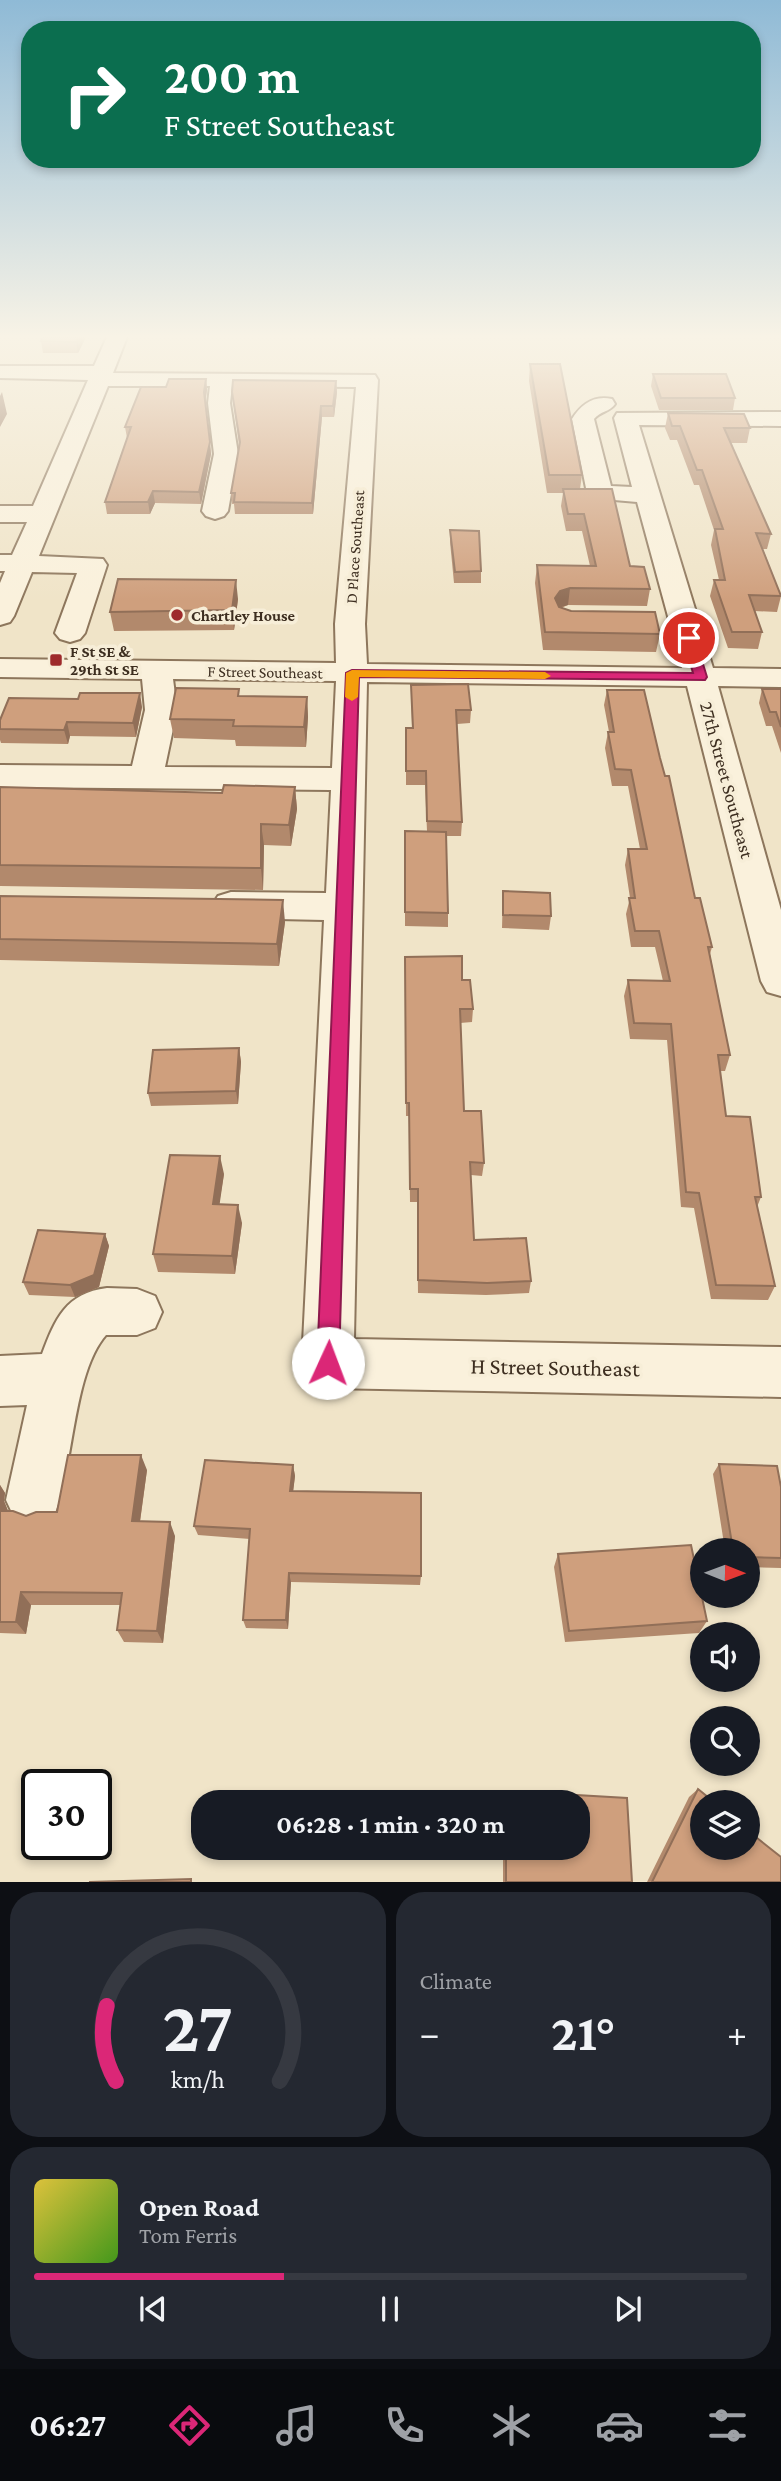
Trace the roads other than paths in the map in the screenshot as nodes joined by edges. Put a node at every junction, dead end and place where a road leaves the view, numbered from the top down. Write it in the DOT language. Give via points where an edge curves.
graph roads {
  1 [pos="79,425"];
  2 [pos="222,425"];
  3 [pos="364,425"];
  4 [pos="584,425"];
  5 [pos="616,425"];
  6 [pos="648,495"];
  7 [pos="215,511"];
  8 [pos="0,514"];
  9 [pos="42,514"];
  10 [pos="11,564"];
  11 [pos="0,616"];
  12 [pos="70,633"];
  13 [pos="0,668"];
  14 [pos="156,670"];
  15 [pos="352,673"];
  16 [pos="700,677"];
  17 [pos="781,678"];
  18 [pos="0,776"];
  19 [pos="146,777"];
  20 [pos="349,779"];
  21 [pos="191,905"];
  22 [pos="344,907"];
  23 [pos="781,981"];
  24 [pos="137,1312"];
  25 [pos="328,1363"];
  26 [pos="781,1372"];
  27 [pos="60,1379"];
  28 [pos="0,1381"];
  29 [pos="34,1500"];
  1 -- 9 [label="street"];
  2 -- 7 [label="street" via="226,454"];
  3 -- 15 [label="street, D Place Southeast" via="350,624"];
  4 -- 6 [label="street" via="600,493"];
  5 -- 6 [label="street, 27th Street Southeast"];
  6 -- 16 [label="street, 27th Street Southeast" via="670,618"];
  8 -- 9 [label="street"];
  9 -- 10 [label="street"];
  10 -- 11 [label="street"];
  10 -- 12 [label="street" via="93,565"];
  13 -- 14 [label="street, F Street Southeast"];
  14 -- 15 [label="street, F Street Southeast"];
  14 -- 19 [label="street" via="161,710"];
  15 -- 16 [label="street, F Street Southeast"];
  15 -- 20 [label="street, D Place Southeast"];
  16 -- 17 [label="street, F Street Southeast"];
  16 -- 23 [label="street, 27th Street Southeast"];
  18 -- 19 [label="street"];
  19 -- 20 [label="street"];
  20 -- 22 [label="street, D Place Southeast"];
  21 -- 22 [label="street"];
  22 -- 25 [label="street, D Place Southeast"];
  24 -- 27 [label="street" via="101,1311 88,1317 77,1332"];
  25 -- 26 [label="street, H Street Southeast"];
  27 -- 28 [label="street"];
  27 -- 29 [label="street"];
}
